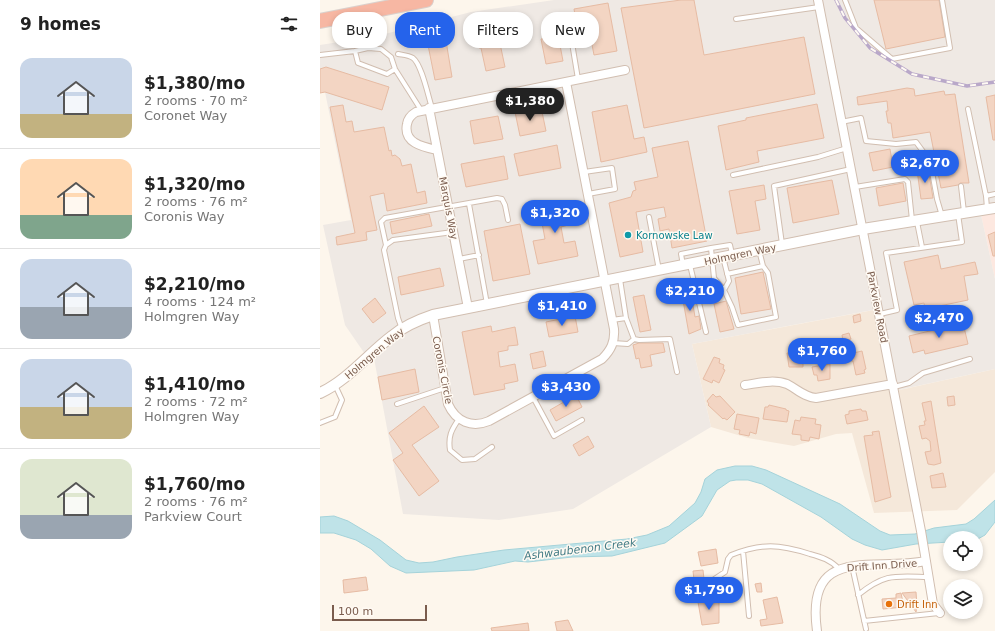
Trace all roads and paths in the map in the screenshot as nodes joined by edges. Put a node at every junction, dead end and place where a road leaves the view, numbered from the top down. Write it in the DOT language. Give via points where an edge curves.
graph roads {
  1 [pos="426,0"];
  2 [pos="845,0"];
  3 [pos="942,0"];
  4 [pos="819,4"];
  5 [pos="736,19"];
  6 [pos="320,21"];
  7 [pos="573,48"];
  8 [pos="355,51"];
  9 [pos="398,54"];
  10 [pos="320,55"];
  11 [pos="395,69"];
  12 [pos="626,70"];
  13 [pos="578,79"];
  14 [pos="566,82"];
  15 [pos="428,109"];
  16 [pos="968,109"];
  17 [pos="841,122"];
  18 [pos="847,148"];
  19 [pos="437,150"];
  20 [pos="851,169"];
  21 [pos="583,172"];
  22 [pos="733,175"];
  23 [pos="961,186"];
  24 [pos="855,187"];
  25 [pos="588,194"];
  26 [pos="995,194"];
  27 [pos="986,196"];
  28 [pos="469,204"];
  29 [pos="449,207"];
  30 [pos="991,208"];
  31 [pos="961,213"];
  32 [pos="942,216"];
  33 [pos="649,217"];
  34 [pos="508,220"];
  35 [pos="915,220"];
  36 [pos="863,229"];
  37 [pos="453,232"];
  38 [pos="386,245"];
  39 [pos="782,245"];
  40 [pos="922,247"];
  41 [pos="711,248"];
  42 [pos="759,250"];
  43 [pos="478,255"];
  44 [pos="728,256"];
  45 [pos="459,259"];
  46 [pos="713,260"];
  47 [pos="686,265"];
  48 [pos="763,266"];
  49 [pos="659,271"];
  50 [pos="727,274"];
  51 [pos="620,279"];
  52 [pos="605,282"];
  53 [pos="724,290"];
  54 [pos="487,305"];
  55 [pos="468,308"];
  56 [pos="880,314"];
  57 [pos="433,315"];
  58 [pos="626,318"];
  59 [pos="612,320"];
  60 [pos="402,329"];
  61 [pos="706,332"];
  62 [pos="634,339"];
  63 [pos="613,342"];
  64 [pos="970,359"];
  65 [pos="677,372"];
  66 [pos="335,385"];
  67 [pos="745,385"];
  68 [pos="893,385"];
  69 [pos="445,388"];
  70 [pos="320,393"];
  71 [pos="532,397"];
  72 [pos="397,404"];
  73 [pos="459,419"];
  74 [pos="582,420"];
  75 [pos="320,422"];
  76 [pos="492,447"];
  77 [pos="743,551"];
  78 [pos="926,561"];
  79 [pos="852,566"];
  80 [pos="839,569"];
  81 [pos="928,577"];
  82 [pos="709,594"];
  83 [pos="858,596"];
  84 [pos="940,613"];
  85 [pos="748,616"];
  86 [pos="864,621"];
  87 [pos="866,629"];
  88 [pos="817,631"];
  1 -- 6 [label="highway"];
  2 -- 3 [label="lane" via="856,28 892,59 950,48"];
  4 -- 5 [label="lane"];
  4 -- 17 [label="street, Parkview Road"];
  7 -- 13 [label="lane"];
  8 -- 10 [label="lane"];
  8 -- 11 [label="lane" via="381,49 391,57"];
  8 -- 11 [label="lane" via="356,59 361,65 387,74"];
  9 -- 15 [label="lane" via="413,58 419,65"];
  11 -- 15 [label="lane"];
  12 -- 13 [label="street"];
  13 -- 14 [label="street"];
  14 -- 15 [label="street"];
  14 -- 21 [label="street"];
  15 -- 19 [label="street, Marquis Way"];
  15 -- 19 [label="street" via="416,112 408,120 406,129 408,137 421,146"];
  16 -- 27 [label="lane"];
  17 -- 18 [label="street, Parkview Road"];
  17 -- 32 [label="lane" via="861,118 866,141 896,144 916,142 930,162"];
  18 -- 20 [label="street, Parkview Road"];
  18 -- 22 [label="lane" via="818,157"];
  19 -- 29 [label="street, Marquis Way"];
  20 -- 24 [label="street, Parkview Road"];
  20 -- 39 [label="lane" via="774,186"];
  21 -- 25 [label="street"];
  21 -- 25 [label="lane" via="612,168 616,189"];
  23 -- 31 [label="lane"];
  24 -- 35 [label="lane" via="905,179 908,182"];
  24 -- 36 [label="street, Parkview Road"];
  25 -- 52 [label="street"];
  26 -- 27 [label="lane"];
  27 -- 30 [label="lane"];
  28 -- 29 [label="lane"];
  28 -- 34 [label="lane" via="496,198 502,200"];
  28 -- 43 [label="lane"];
  29 -- 37 [label="street, Marquis Way"];
  29 -- 38 [label="lane" via="382,219"];
  30 -- 31 [label="street, Holmgren Way"];
  31 -- 32 [label="street, Holmgren Way"];
  31 -- 40 [label="lane" via="962,242"];
  32 -- 35 [label="street, Holmgren Way"];
  33 -- 49 [label="lane"];
  35 -- 36 [label="street, Holmgren Way"];
  35 -- 40 [label="lane"];
  36 -- 39 [label="street, Holmgren Way"];
  36 -- 56 [label="street, Parkview Road"];
  37 -- 38 [label="lane" via="393,240"];
  37 -- 45 [label="street, Marquis Way"];
  38 -- 60 [label="lane" via="384,250"];
  39 -- 42 [label="street, Holmgren Way"];
  40 -- 56 [label="lane" via="886,253 896,310"];
  41 -- 44 [label="lane" via="730,245"];
  41 -- 46 [label="lane"];
  41 -- 47 [label="lane" via="681,254"];
  42 -- 44 [label="street, Holmgren Way"];
  42 -- 48 [label="lane"];
  43 -- 45 [label="lane"];
  43 -- 54 [label="lane"];
  44 -- 46 [label="street, Holmgren Way"];
  44 -- 50 [label="lane"];
  45 -- 55 [label="street, Marquis Way"];
  46 -- 47 [label="street, Holmgren Way"];
  46 -- 53 [label="lane" via="714,278"];
  47 -- 49 [label="street, Holmgren Way"];
  47 -- 61 [label="lane"];
  48 -- 50 [label="lane"];
  48 -- 53 [label="lane" via="768,273 776,317 738,325"];
  49 -- 51 [label="street, Holmgren Way"];
  50 -- 53 [label="lane" via="729,282"];
  51 -- 52 [label="street, Holmgren Way"];
  51 -- 58 [label="lane"];
  52 -- 54 [label="street, Holmgren Way"];
  52 -- 59 [label="street"];
  54 -- 55 [label="street, Holmgren Way"];
  55 -- 57 [label="street, Holmgren Way"];
  56 -- 68 [label="street, Parkview Road"];
  57 -- 60 [label="street, Holmgren Way"];
  57 -- 69 [label="street, Coronis Circle"];
  58 -- 59 [label="lane"];
  58 -- 62 [label="lane"];
  59 -- 63 [label="street"];
  60 -- 66 [label="street, Holmgren Way"];
  62 -- 63 [label="lane" via="628,344"];
  62 -- 65 [label="lane" via="670,339"];
  63 -- 71 [label="street" via="602,359"];
  64 -- 68 [label="lane" via="923,373 909,383"];
  66 -- 70 [label="street, Holmgren Way"];
  66 -- 75 [label="lane" via="342,400 335,417"];
  67 -- 68 [label="street" via="778,382 816,398"];
  68 -- 78 [label="street, Parkview Road"];
  69 -- 72 [label="lane"];
  69 -- 73 [label="street, Coronis Circle" via="448,404"];
  71 -- 73 [label="street" via="484,423 470,424"];
  71 -- 74 [label="lane" via="554,436"];
  73 -- 76 [label="lane" via="448,438 450,450 462,460 468,460 475,459"];
  77 -- 80 [label="lane" via="780,545 832,561"];
  77 -- 82 [label="lane" via="731,555 725,572 707,584"];
  77 -- 85 [label="lane"];
  78 -- 79 [label="street, Drift Inn Drive"];
  78 -- 81 [label="street, Parkview Road"];
  79 -- 80 [label="street, Drift Inn Drive"];
  79 -- 83 [label="lane"];
  80 -- 88 [label="street, Drift Inn Drive" via="828,576 817,592 814,607"];
  81 -- 83 [label="lane" via="889,576"];
  81 -- 84 [label="street, Parkview Road" via="933,604"];
  83 -- 86 [label="lane"];
  84 -- 86 [label="lane"];
  86 -- 87 [label="lane"];
}
